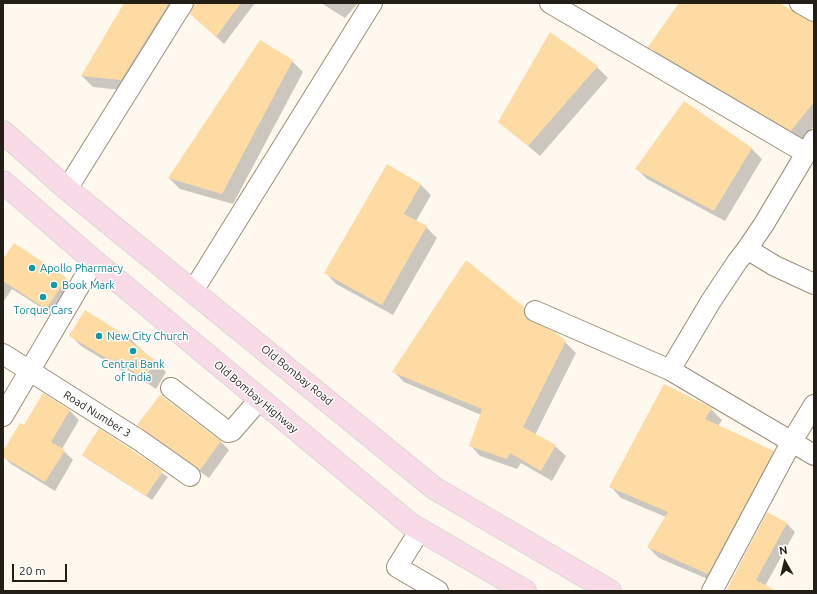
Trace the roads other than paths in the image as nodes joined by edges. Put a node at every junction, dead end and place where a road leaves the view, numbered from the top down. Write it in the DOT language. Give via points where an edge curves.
graph roads {
  1 [pos="183,3"];
  2 [pos="372,3"];
  3 [pos="550,3"];
  4 [pos="800,3"];
  5 [pos="814,11"];
  6 [pos="3,132"];
  7 [pos="810,147"];
  8 [pos="3,182"];
  9 [pos="67,189"];
  10 [pos="747,249"];
  11 [pos="94,261"];
  12 [pos="814,284"];
  13 [pos="193,291"];
  14 [pos="535,311"];
  15 [pos="3,354"];
  16 [pos="670,370"];
  17 [pos="29,371"];
  18 [pos="171,388"];
  19 [pos="259,400"];
  20 [pos="814,405"];
  21 [pos="3,416"];
  22 [pos="792,442"];
  23 [pos="814,455"];
  24 [pos="190,476"];
  25 [pos="420,530"];
  26 [pos="438,591"];
  27 [pos="525,591"];
  28 [pos="610,591"];
  29 [pos="712,591"];
  1 -- 9 [label="street"];
  2 -- 13 [label="street"];
  3 -- 7 [label="street"];
  4 -- 5 [label="street"];
  6 -- 9 [label="main road, Old Bombay Road"];
  7 -- 10 [label="street"];
  8 -- 11 [label="main road, Old Bombay Highway"];
  9 -- 13 [label="main road, Old Bombay Road"];
  10 -- 12 [label="street" via="775,266"];
  10 -- 16 [label="street" via="711,301"];
  11 -- 17 [label="street"];
  11 -- 19 [label="main road, Old Bombay Highway"];
  13 -- 28 [label="main road, Old Bombay Road" via="434,488"];
  14 -- 16 [label="street"];
  15 -- 17 [label="street, Road Number 3"];
  16 -- 22 [label="street"];
  17 -- 21 [label="street"];
  17 -- 24 [label="street, Road Number 3" via="139,440"];
  18 -- 19 [label="street" via="228,432 232,431"];
  19 -- 25 [label="main road, Old Bombay Highway"];
  20 -- 22 [label="street"];
  22 -- 23 [label="street"];
  22 -- 29 [label="street"];
  25 -- 26 [label="street" via="397,567"];
  25 -- 27 [label="main road, Old Bombay Highway"];
}
